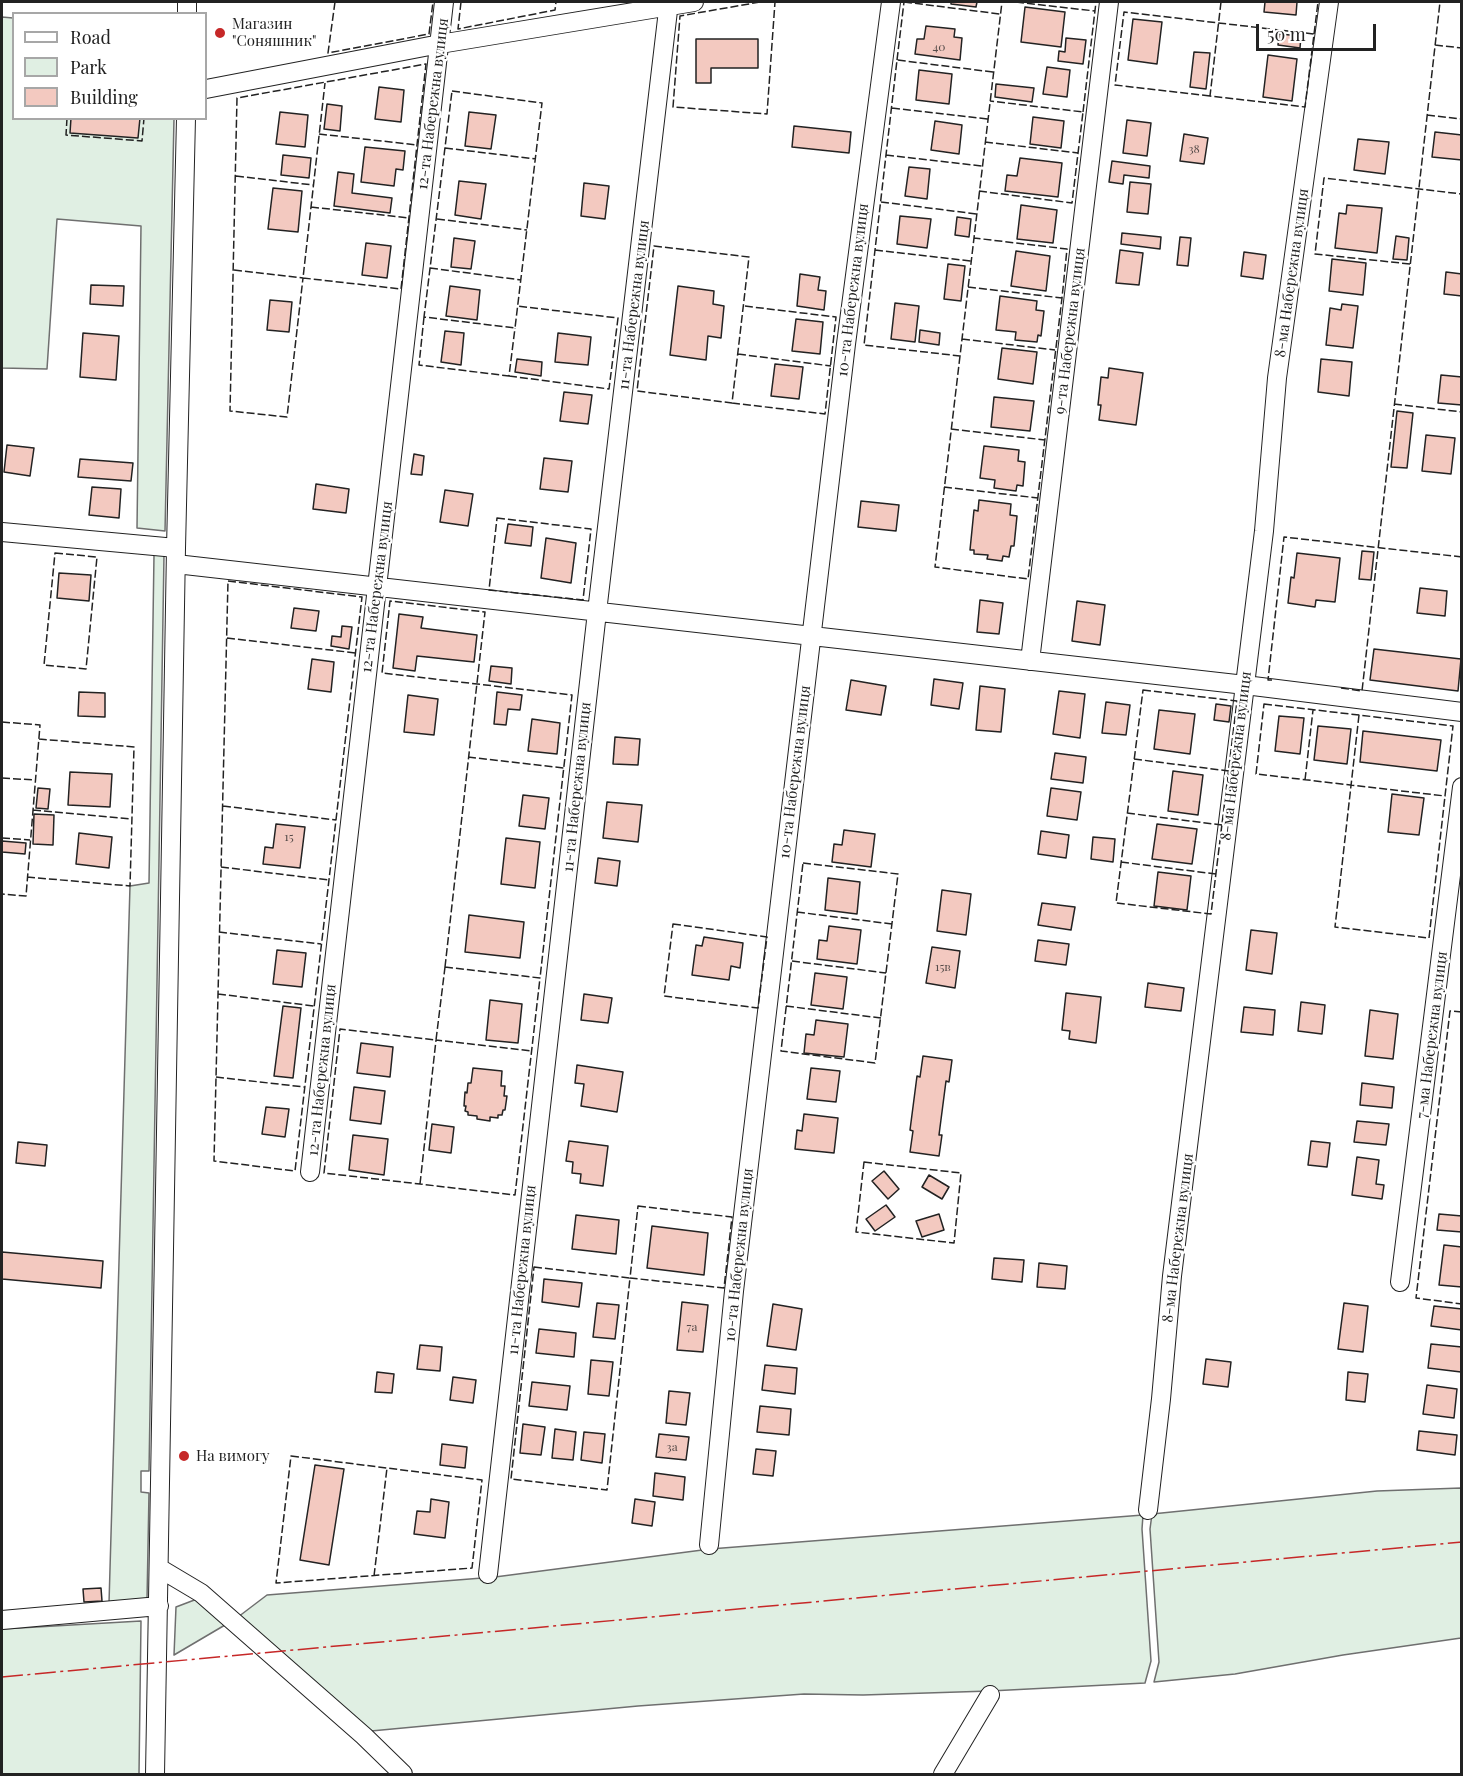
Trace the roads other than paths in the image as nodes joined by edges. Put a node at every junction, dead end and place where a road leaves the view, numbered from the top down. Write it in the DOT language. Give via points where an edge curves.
graph roads {
  1 [pos="444,2"];
  2 [pos="694,2"];
  3 [pos="891,2"];
  4 [pos="1109,2"];
  5 [pos="1329,2"];
  6 [pos="669,4"];
  7 [pos="440,44"];
  8 [pos="207,88"];
  9 [pos="186,120"];
  10 [pos="2,532"];
  11 [pos="176,556"];
  12 [pos="376,586"];
  13 [pos="597,612"];
  14 [pos="811,637"];
  15 [pos="1030,661"];
  16 [pos="1245,686"];
  17 [pos="1461,712"];
  18 [pos="1461,787"];
  19 [pos="310,1172"];
  20 [pos="1400,1282"];
  21 [pos="1148,1510"];
  22 [pos="710,1545"];
  23 [pos="159,1568"];
  24 [pos="488,1574"];
  25 [pos="159,1606"];
  26 [pos="2,1620"];
  27 [pos="990,1695"];
  28 [pos="154,1774"];
  29 [pos="403,1774"];
  30 [pos="943,1774"];
  1 -- 7 [label="street, 12-та Набережна вулиця"];
  2 -- 6 [label="street"];
  3 -- 14 [label="street, 10-та Набережна вулиця"];
  4 -- 15 [label="street, 9-та Набережна вулиця"];
  5 -- 16 [label="street, 8-ма Набережна вулиця" via="1277,378"];
  6 -- 7 [label="street"];
  6 -- 13 [label="street, 11-та Набережна вулиця"];
  7 -- 8 [label="street"];
  7 -- 12 [label="street, 12-та Набережна вулиця"];
  9 -- 11 [label="street"];
  10 -- 11 [label="street"];
  11 -- 12 [label="street"];
  11 -- 23 [label="street"];
  12 -- 13 [label="street"];
  12 -- 19 [label="street, 12-та Набережна вулиця"];
  13 -- 14 [label="street"];
  13 -- 24 [label="street, 11-та Набережна вулиця"];
  14 -- 15 [label="street"];
  14 -- 22 [label="street, 10-та Набережна вулиця" via="734,1291"];
  15 -- 16 [label="street"];
  16 -- 17 [label="street"];
  16 -- 21 [label="street, 8-ма Набережна вулиця" via="1172,1276"];
  18 -- 20 [label="street, 7-ма Набережна вулиця"];
  23 -- 25 [label="street"];
  23 -- 29 [label="street" via="201,1593"];
  25 -- 26 [label="street"];
  25 -- 28 [label="street"];
  27 -- 30 [label="street"];
}
